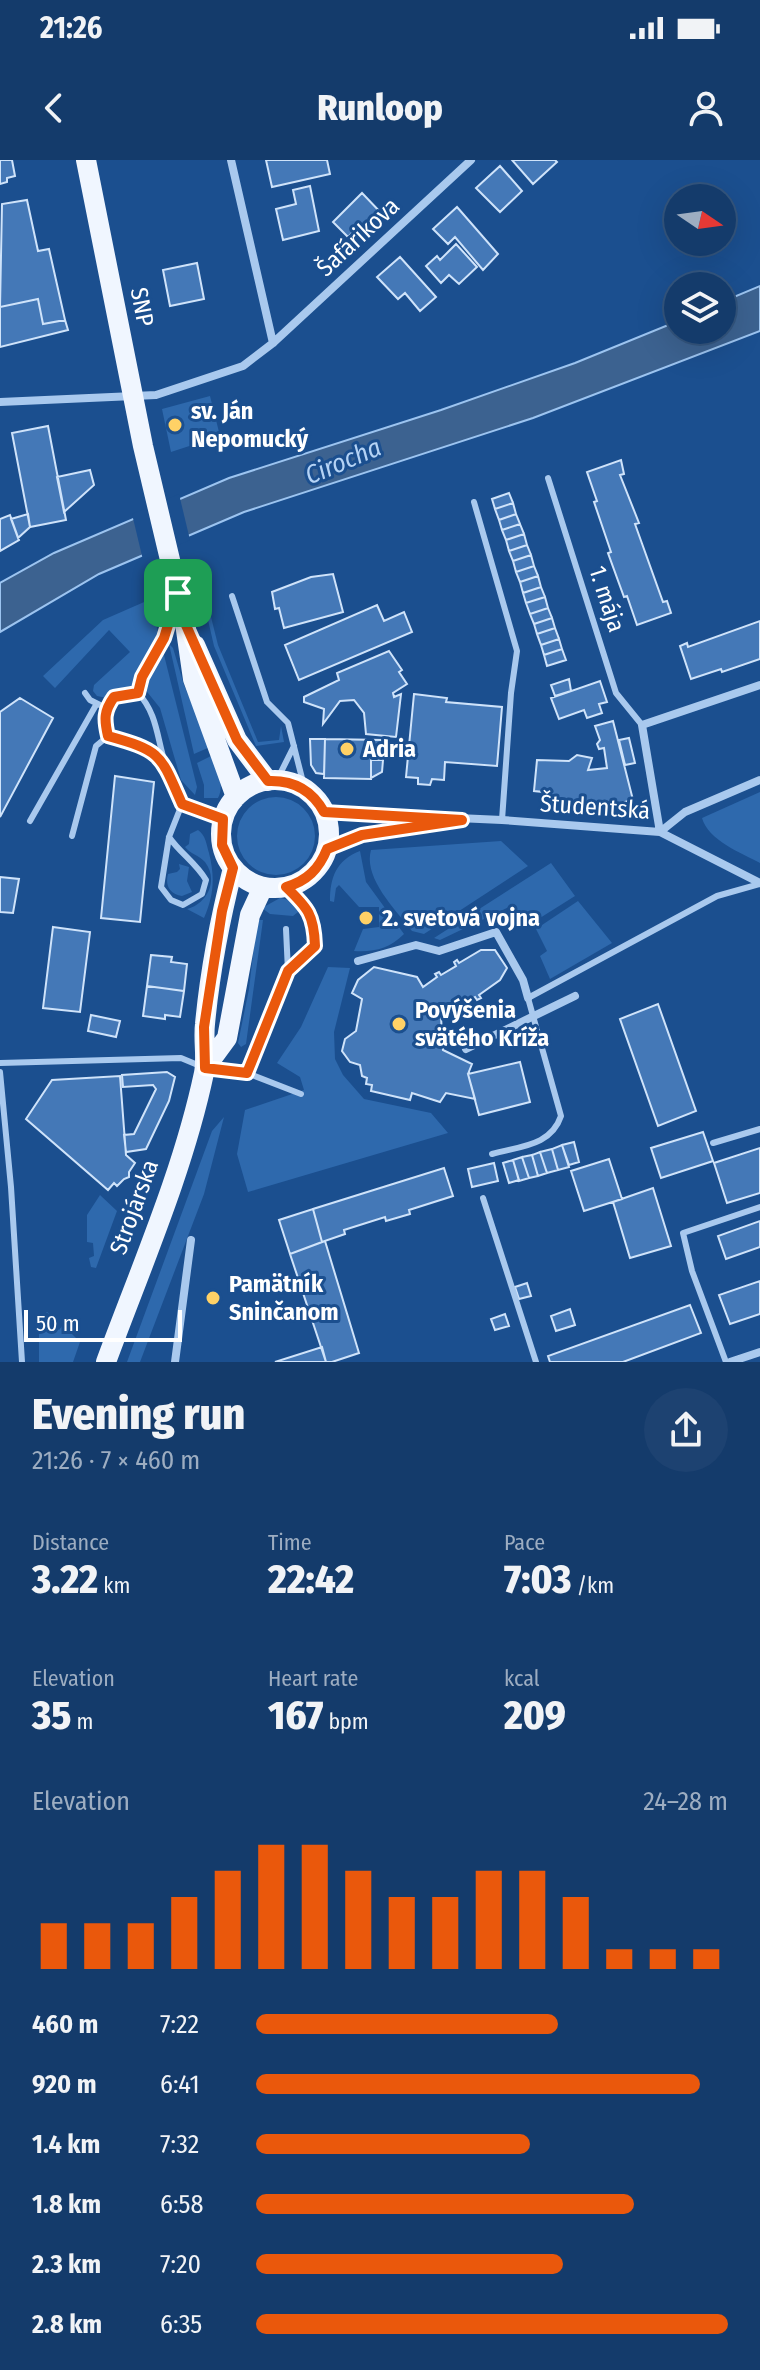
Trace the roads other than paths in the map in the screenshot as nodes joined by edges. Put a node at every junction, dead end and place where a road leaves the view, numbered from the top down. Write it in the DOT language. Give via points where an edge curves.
graph roads {
  1 [pos="86,160"];
  2 [pos="231,160"];
  3 [pos="471,160"];
  4 [pos="273,343"];
  5 [pos="133,395"];
  6 [pos="0,402"];
  7 [pos="548,478"];
  8 [pos="474,502"];
  9 [pos="178,593"];
  10 [pos="232,596"];
  11 [pos="185,623"];
  12 [pos="760,685"];
  13 [pos="85,693"];
  14 [pos="138,693"];
  15 [pos="96,705"];
  16 [pos="108,706"];
  17 [pos="642,725"];
  18 [pos="108,736"];
  19 [pos="294,746"];
  20 [pos="165,764"];
  21 [pos="760,780"];
  22 [pos="272,781"];
  23 [pos="305,790"];
  24 [pos="236,797"];
  25 [pos="182,804"];
  26 [pos="324,812"];
  27 [pos="223,819"];
  28 [pos="462,820"];
  29 [pos="502,820"];
  30 [pos="30,821"];
  31 [pos="660,832"];
  32 [pos="72,836"];
  33 [pos="169,837"];
  34 [pos="327,849"];
  35 [pos="233,868"];
  36 [pos="760,884"];
  37 [pos="263,887"];
  38 [pos="286,887"];
  39 [pos="286,929"];
  40 [pos="358,961"];
  41 [pos="288,971"];
  42 [pos="575,996"];
  43 [pos="528,998"];
  44 [pos="533,1016"];
  45 [pos="466,1049"];
  46 [pos="0,1063"];
  47 [pos="205,1068"];
  48 [pos="0,1072"];
  49 [pos="247,1073"];
  50 [pos="301,1094"];
  51 [pos="760,1129"];
  52 [pos="713,1143"];
  53 [pos="492,1154"];
  54 [pos="483,1198"];
  55 [pos="760,1207"];
  56 [pos="191,1240"];
  57 [pos="760,1352"];
  58 [pos="22,1362"];
  59 [pos="106,1362"];
  60 [pos="175,1362"];
  61 [pos="536,1362"];
  62 [pos="728,1362"];
  1 -- 5 [label="main road, SNP"];
  2 -- 4 [label="street"];
  3 -- 4 [label="street, Šafárikova"];
  4 -- 5 [label="street, Šafárikova" via="243,366 156,395"];
  5 -- 6 [label="street, Šafárikova"];
  5 -- 9 [label="main road, SNP"];
  7 -- 17 [label="lane, 1. mája" via="616,693"];
  8 -- 29 [label="lane" via="517,651"];
  9 -- 11 [label="main road"];
  9 -- 14 [label="lane"];
  10 -- 19 [label="lane" via="267,702 288,723"];
  11 -- 22 [label="main road" via="237,740"];
  11 -- 24 [label="main road" via="193,679"];
  12 -- 17 [label="street"];
  13 -- 15 [label="lane"];
  14 -- 16 [label="lane" via="114,697"];
  14 -- 20 [label="lane" via="154,719"];
  15 -- 16 [label="lane"];
  15 -- 30 [label="lane"];
  16 -- 18 [label="lane"];
  17 -- 31 [label="street, 1. mája"];
  18 -- 20 [label="lane" via="147,747"];
  18 -- 32 [label="lane" via="96,746"];
  19 -- 22 [label="lane"];
  19 -- 23 [label="lane"];
  20 -- 25 [label="lane"];
  21 -- 31 [label="street" via="685,812"];
  22 -- 23 [label="main road"];
  22 -- 24 [label="main road" via="250,786"];
  23 -- 26 [label="main road"];
  24 -- 27 [label="main road"];
  25 -- 27 [label="lane"];
  25 -- 33 [label="lane"];
  26 -- 28 [label="street"];
  26 -- 34 [label="main road"];
  27 -- 35 [label="main road" via="222,845"];
  28 -- 29 [label="street, Študentská"];
  28 -- 34 [label="street" via="362,835"];
  29 -- 31 [label="street, Študentská"];
  31 -- 36 [label="street, Študentská"];
  33 -- 33 [label="lane" via="161,887 183,905 202,894 206,880"];
  34 -- 38 [label="main road" via="316,870"];
  35 -- 37 [label="main road"];
  35 -- 47 [label="main road" via="204,1027"];
  36 -- 43 [label="lane" via="717,896"];
  37 -- 38 [label="main road"];
  37 -- 47 [label="main road" via="250,915 227,1038"];
  38 -- 41 [label="lane" via="309,909 315,946"];
  39 -- 41 [label="lane"];
  40 -- 43 [label="street" via="416,945 439,951 496,932"];
  41 -- 49 [label="lane"];
  42 -- 44 [label="street"];
  43 -- 44 [label="lane"];
  44 -- 45 [label="street"];
  44 -- 53 [label="lane" via="561,1116 546,1139"];
  46 -- 47 [label="lane" via="181,1058"];
  47 -- 49 [label="lane"];
  47 -- 59 [label="main road, Strojárska" via="182,1153"];
  48 -- 58 [label="lane"];
  49 -- 50 [label="lane"];
  51 -- 52 [label="lane"];
  54 -- 61 [label="lane"];
  55 -- 62 [label="lane" via="683,1233 692,1271"];
  56 -- 60 [label="street"];
  57 -- 62 [label="street"];
}
